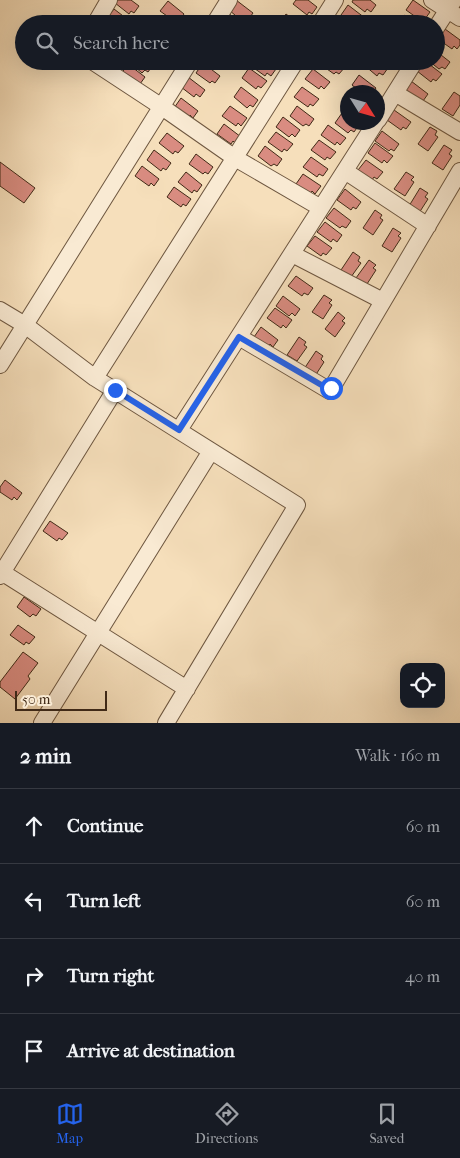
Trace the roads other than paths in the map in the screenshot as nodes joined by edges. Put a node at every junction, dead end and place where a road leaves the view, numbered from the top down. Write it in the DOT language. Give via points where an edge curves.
graph roads {
  1 [pos="109,0"];
  2 [pos="229,0"];
  3 [pos="335,0"];
  4 [pos="432,0"];
  5 [pos="454,9"];
  6 [pos="100,15"];
  7 [pos="220,15"];
  8 [pos="326,15"];
  9 [pos="445,18"];
  10 [pos="106,70"];
  11 [pos="185,70"];
  12 [pos="290,70"];
  13 [pos="409,70"];
  14 [pos="395,93"];
  15 [pos="162,107"];
  16 [pos="385,109"];
  17 [pos="371,130"];
  18 [pos="460,132"];
  19 [pos="235,158"];
  20 [pos="345,171"];
  21 [pos="460,171"];
  22 [pos="321,208"];
  23 [pos="428,226"];
  24 [pos="292,254"];
  25 [pos="383,301"];
  26 [pos="0,310"];
  27 [pos="25,325"];
  28 [pos="239,337"];
  29 [pos="0,365"];
  30 [pos="95,378"];
  31 [pos="115,390"];
  32 [pos="179,430"];
  33 [pos="211,451"];
  34 [pos="1,573"];
  35 [pos="98,633"];
  36 [pos="187,689"];
  37 [pos="42,723"];
  38 [pos="166,723"];
  1 -- 6 [label="street"];
  2 -- 7 [label="street"];
  3 -- 8 [label="street"];
  4 -- 5 [label="street"];
  5 -- 9 [label="street"];
  10 -- 15 [label="street"];
  11 -- 15 [label="street"];
  12 -- 19 [label="street"];
  13 -- 14 [label="street"];
  14 -- 16 [label="street"];
  14 -- 18 [label="street"];
  15 -- 19 [label="street"];
  15 -- 27 [label="street"];
  17 -- 20 [label="street"];
  19 -- 22 [label="street"];
  19 -- 30 [label="street"];
  20 -- 22 [label="street"];
  20 -- 23 [label="street"];
  21 -- 23 [label="street"];
  22 -- 24 [label="street"];
  23 -- 25 [label="street"];
  24 -- 25 [label="street"];
  24 -- 28 [label="street"];
  25 -- 28 [label="street" via="330,390"];
  26 -- 27 [label="street"];
  27 -- 29 [label="street"];
  27 -- 30 [label="street"];
  28 -- 32 [label="street"];
  30 -- 31 [label="street"];
  31 -- 32 [label="street"];
  31 -- 34 [label="street"];
  32 -- 33 [label="street"];
  33 -- 35 [label="street"];
  33 -- 36 [label="street" via="297,505"];
  34 -- 35 [label="street"];
  35 -- 36 [label="street"];
  35 -- 37 [label="street"];
  36 -- 38 [label="street"];
}
